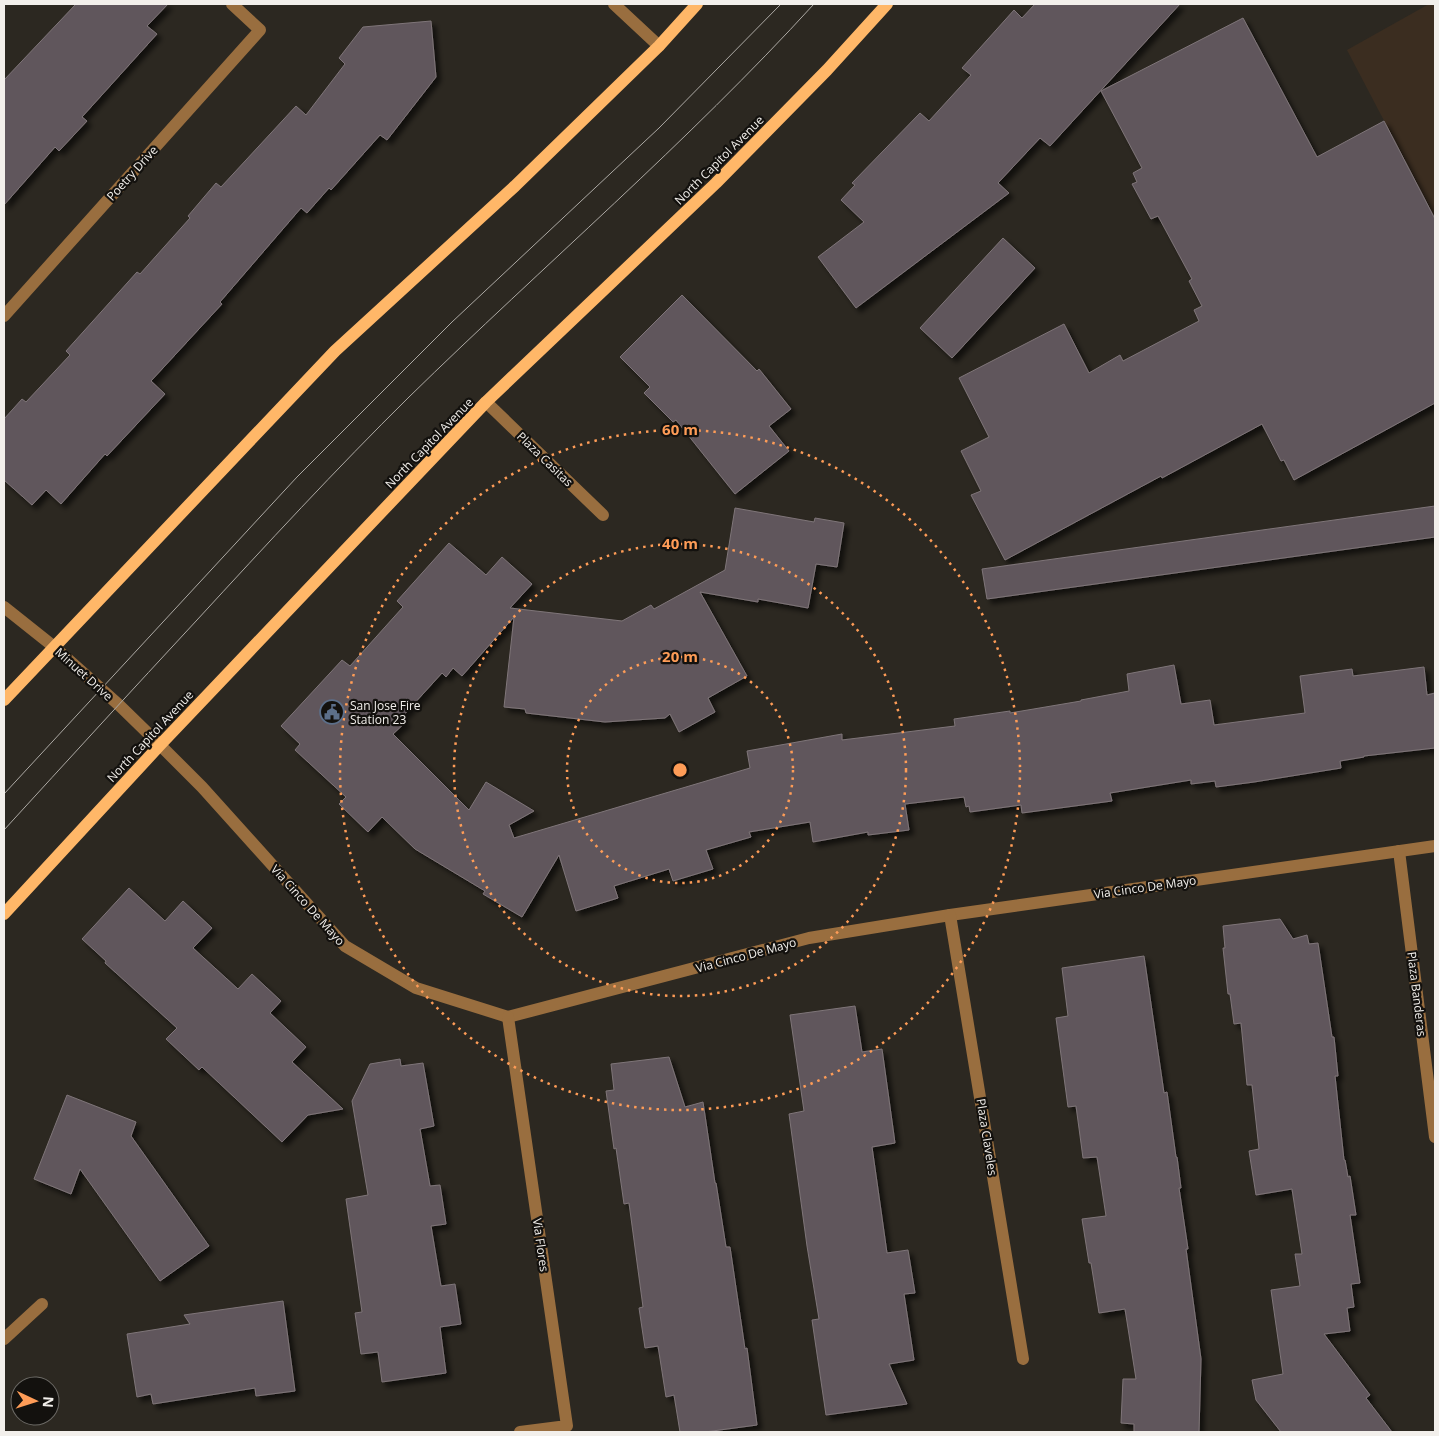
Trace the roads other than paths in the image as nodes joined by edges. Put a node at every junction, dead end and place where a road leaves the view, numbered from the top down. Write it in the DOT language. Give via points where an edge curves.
graph roads {
  1 [pos="232,4"];
  2 [pos="614,4"];
  3 [pos="698,4"];
  4 [pos="887,4"];
  5 [pos="659,46"];
  6 [pos="4,316"];
  7 [pos="486,402"];
  8 [pos="602,515"];
  9 [pos="4,607"];
  10 [pos="53,646"];
  11 [pos="4,700"];
  12 [pos="160,745"];
  13 [pos="1435,846"];
  14 [pos="1399,851"];
  15 [pos="4,914"];
  16 [pos="950,915"];
  17 [pos="508,1017"];
  18 [pos="1435,1137"];
  19 [pos="42,1304"];
  20 [pos="4,1339"];
  21 [pos="1023,1358"];
  22 [pos="520,1432"];
  1 -- 6 [label="street, Poetry Drive" via="260,30"];
  2 -- 5 [label="street"];
  3 -- 5 [label="main road"];
  4 -- 7 [label="main road, North Capitol Avenue" via="716,183"];
  5 -- 10 [label="main road" via="515,186 335,352"];
  7 -- 8 [label="street, Plaza Casitas"];
  7 -- 12 [label="main road, North Capitol Avenue"];
  9 -- 10 [label="street, Minuet Drive"];
  10 -- 11 [label="main road"];
  10 -- 12 [label="street, Minuet Drive"];
  12 -- 15 [label="main road, North Capitol Avenue"];
  12 -- 17 [label="street, Via Cinco De Mayo" via="345,946 416,988"];
  13 -- 14 [label="street, Via Cinco De Mayo"];
  14 -- 16 [label="street, Via Cinco De Mayo"];
  14 -- 18 [label="street, Plaza Banderas"];
  16 -- 17 [label="street, Via Cinco De Mayo" via="809,938"];
  16 -- 21 [label="street, Plaza Claveles"];
  17 -- 22 [label="street, Via Flores" via="567,1426"];
  19 -- 20 [label="street"];
}
